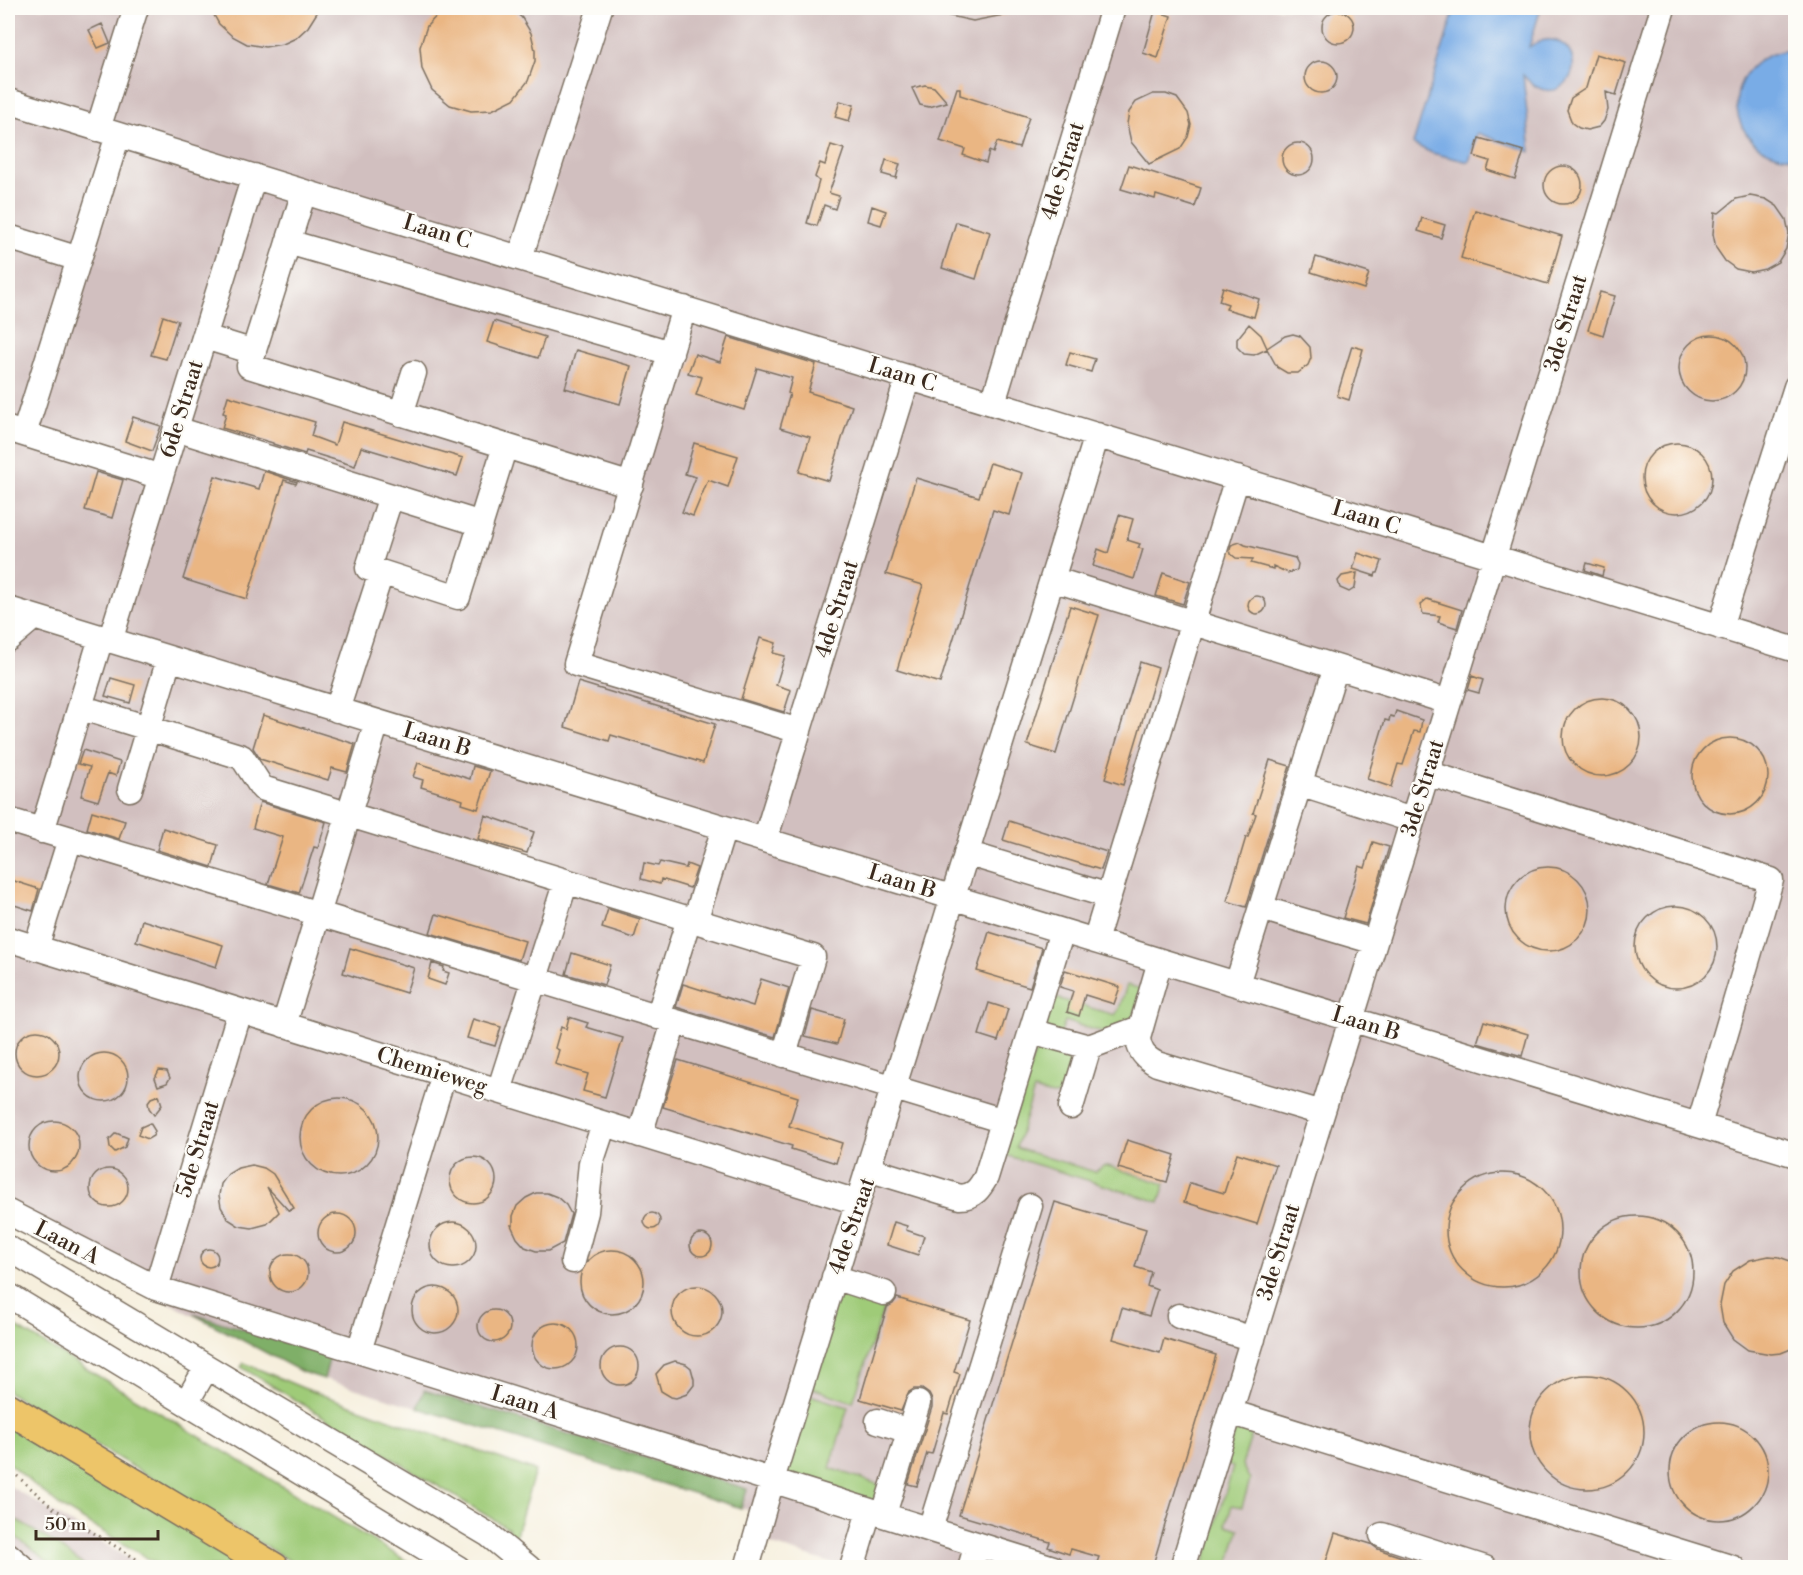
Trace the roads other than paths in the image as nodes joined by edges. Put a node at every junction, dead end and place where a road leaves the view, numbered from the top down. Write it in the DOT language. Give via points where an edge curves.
graph roads {
  1 [pos="136,8"];
  2 [pos="600,8"];
  3 [pos="1113,8"];
  4 [pos="1663,8"];
  5 [pos="8,101"];
  6 [pos="108,132"];
  7 [pos="254,176"];
  8 [pos="304,192"];
  9 [pos="8,237"];
  10 [pos="288,242"];
  11 [pos="520,258"];
  12 [pos="79,259"];
  13 [pos="684,308"];
  14 [pos="205,337"];
  15 [pos="254,352"];
  16 [pos="671,353"];
  17 [pos="414,373"];
  18 [pos="908,377"];
  19 [pos="1796,387"];
  20 [pos="993,403"];
  21 [pos="401,414"];
  22 [pos="176,429"];
  23 [pos="16,432"];
  24 [pos="1097,435"];
  25 [pos="505,446"];
  26 [pos="161,477"];
  27 [pos="1237,478"];
  28 [pos="631,485"];
  29 [pos="391,495"];
  30 [pos="481,524"];
  31 [pos="1494,557"];
  32 [pos="381,573"];
  33 [pos="1052,579"];
  34 [pos="8,609"];
  35 [pos="34,617"];
  36 [pos="1193,623"];
  37 [pos="1720,627"];
  38 [pos="8,639"];
  39 [pos="106,639"];
  40 [pos="1796,650"];
  41 [pos="169,658"];
  42 [pos="1336,667"];
  43 [pos="1449,702"];
  44 [pos="80,707"];
  45 [pos="337,710"];
  46 [pos="377,722"];
  47 [pos="148,728"];
  48 [pos="799,731"];
  49 [pos="1427,773"];
  50 [pos="1299,784"];
  51 [pos="130,789"];
  52 [pos="349,815"];
  53 [pos="8,820"];
  54 [pos="1412,820"];
  55 [pos="724,828"];
  56 [pos="42,831"];
  57 [pos="70,839"];
  58 [pos="765,840"];
  59 [pos="966,852"];
  60 [pos="566,881"];
  61 [pos="1109,896"];
  62 [pos="952,897"];
  63 [pos="1261,908"];
  64 [pos="318,914"];
  65 [pos="692,920"];
  66 [pos="1062,931"];
  67 [pos="8,939"];
  68 [pos="1095,941"];
  69 [pos="1375,942"];
  70 [pos="36,948"];
  71 [pos="1160,961"];
  72 [pos="535,980"];
  73 [pos="1237,984"];
  74 [pos="240,1011"];
  75 [pos="666,1019"];
  76 [pos="1351,1019"];
  77 [pos="284,1025"];
  78 [pos="1140,1028"];
  79 [pos="1031,1031"];
  80 [pos="1089,1047"];
  81 [pos="784,1055"];
  82 [pos="444,1074"];
  83 [pos="893,1088"];
  84 [pos="499,1091"];
  85 [pos="1071,1107"];
  86 [pos="1322,1113"];
  87 [pos="1004,1121"];
  88 [pos="604,1124"];
  89 [pos="1699,1125"];
  90 [pos="640,1135"];
  91 [pos="1796,1155"];
  92 [pos="868,1169"];
  93 [pos="857,1202"];
  94 [pos="1030,1206"];
  95 [pos="8,1212"];
  96 [pos="8,1248"];
  97 [pos="573,1261"];
  98 [pos="834,1277"];
  99 [pos="156,1288"];
  100 [pos="884,1293"];
  101 [pos="8,1295"];
  102 [pos="1179,1316"];
  103 [pos="1253,1339"];
  104 [pos="359,1351"];
  105 [pos="207,1367"];
  106 [pos="918,1402"];
  107 [pos="186,1403"];
  108 [pos="8,1408"];
  109 [pos="1230,1412"];
  110 [pos="878,1421"];
  111 [pos="909,1431"];
  112 [pos="772,1480"];
  113 [pos="876,1513"];
  114 [pos="930,1529"];
  115 [pos="1382,1535"];
  116 [pos="977,1544"];
  117 [pos="8,1555"];
  118 [pos="23,1568"];
  119 [pos="274,1568"];
  120 [pos="458,1568"];
  121 [pos="529,1568"];
  122 [pos="747,1568"];
  123 [pos="852,1568"];
  124 [pos="970,1568"];
  125 [pos="1053,1568"];
  126 [pos="1182,1568"];
  127 [pos="1485,1568"];
  128 [pos="1733,1568"];
  1 -- 6 [label="lane"];
  2 -- 11 [label="lane"];
  3 -- 20 [label="lane, 4de Straat"];
  4 -- 31 [label="lane, 3de Straat"];
  5 -- 6 [label="lane, Laan C"];
  6 -- 7 [label="lane, Laan C"];
  6 -- 12 [label="lane"];
  7 -- 8 [label="lane, Laan C"];
  7 -- 14 [label="lane, 6de Straat"];
  8 -- 10 [label="lane"];
  8 -- 11 [label="lane, Laan C"];
  9 -- 12 [label="lane"];
  10 -- 15 [label="lane"];
  10 -- 16 [label="lane"];
  11 -- 13 [label="lane, Laan C"];
  12 -- 23 [label="lane"];
  13 -- 16 [label="lane"];
  13 -- 18 [label="lane, Laan C"];
  14 -- 15 [label="lane"];
  14 -- 22 [label="lane, 6de Straat"];
  15 -- 21 [label="lane" via="249,366"];
  16 -- 28 [label="lane"];
  17 -- 21 [label="lane"];
  18 -- 20 [label="lane, Laan C"];
  18 -- 48 [label="lane, 4de Straat"];
  19 -- 37 [label="lane"];
  20 -- 24 [label="lane, Laan C"];
  21 -- 25 [label="lane"];
  22 -- 26 [label="lane, 6de Straat"];
  22 -- 29 [label="lane"];
  23 -- 26 [label="lane"];
  24 -- 27 [label="lane, Laan C"];
  24 -- 33 [label="lane"];
  25 -- 28 [label="lane"];
  25 -- 30 [label="lane"];
  26 -- 39 [label="lane, 6de Straat"];
  27 -- 31 [label="lane, Laan C"];
  27 -- 36 [label="lane"];
  28 -- 48 [label="lane" via="576,664"];
  29 -- 30 [label="lane"];
  29 -- 32 [label="lane" via="368,568"];
  30 -- 32 [label="lane" via="458,597"];
  31 -- 37 [label="lane, Laan C"];
  31 -- 43 [label="lane, 3de Straat"];
  32 -- 45 [label="lane"];
  33 -- 36 [label="lane"];
  33 -- 59 [label="lane"];
  34 -- 35 [label="lane, Laan B"];
  35 -- 38 [label="lane"];
  35 -- 39 [label="lane, Laan B"];
  36 -- 42 [label="lane"];
  36 -- 61 [label="lane"];
  37 -- 40 [label="lane, Laan C"];
  39 -- 41 [label="lane, Laan B"];
  39 -- 44 [label="lane, 6de Straat"];
  41 -- 45 [label="lane, Laan B"];
  41 -- 47 [label="lane"];
  42 -- 43 [label="lane"];
  42 -- 50 [label="lane"];
  43 -- 49 [label="lane, 3de Straat"];
  44 -- 47 [label="lane"];
  44 -- 56 [label="lane, 6de Straat"];
  45 -- 46 [label="lane, Laan B"];
  46 -- 52 [label="lane"];
  46 -- 55 [label="lane, Laan B"];
  47 -- 51 [label="lane"];
  47 -- 52 [label="lane" via="242,757 262,788"];
  48 -- 58 [label="lane, 4de Straat"];
  49 -- 54 [label="lane, 3de Straat"];
  49 -- 89 [label="lane" via="1771,880"];
  50 -- 54 [label="lane"];
  50 -- 63 [label="lane"];
  52 -- 60 [label="lane"];
  52 -- 64 [label="lane"];
  53 -- 56 [label="lane"];
  54 -- 69 [label="lane, 3de Straat"];
  55 -- 58 [label="lane, Laan B"];
  55 -- 65 [label="lane"];
  56 -- 57 [label="lane"];
  57 -- 64 [label="lane"];
  57 -- 70 [label="lane"];
  58 -- 62 [label="lane, Laan B"];
  59 -- 61 [label="lane"];
  59 -- 62 [label="lane"];
  60 -- 65 [label="lane"];
  60 -- 72 [label="lane"];
  61 -- 68 [label="lane"];
  62 -- 66 [label="lane, Laan B"];
  62 -- 83 [label="lane"];
  63 -- 69 [label="lane"];
  63 -- 73 [label="lane"];
  64 -- 72 [label="lane"];
  64 -- 77 [label="lane"];
  65 -- 75 [label="lane"];
  65 -- 81 [label="lane" via="813,957"];
  66 -- 68 [label="lane, Laan B"];
  66 -- 79 [label="lane, 4de Straat"];
  67 -- 70 [label="lane, Chemieweg"];
  68 -- 71 [label="lane, Laan B"];
  69 -- 76 [label="lane, 3de Straat"];
  70 -- 74 [label="lane, Chemieweg"];
  71 -- 73 [label="lane, Laan B"];
  71 -- 78 [label="lane"];
  72 -- 75 [label="lane"];
  72 -- 84 [label="lane"];
  73 -- 76 [label="lane, Laan B"];
  74 -- 77 [label="lane, Chemieweg"];
  74 -- 99 [label="lane, 5de Straat"];
  75 -- 81 [label="lane"];
  75 -- 90 [label="lane"];
  76 -- 86 [label="lane, 3de Straat"];
  76 -- 89 [label="lane, Laan B"];
  77 -- 82 [label="lane, Chemieweg"];
  78 -- 80 [label="lane"];
  78 -- 86 [label="lane" via="1139,1047 1156,1064"];
  79 -- 80 [label="lane"];
  79 -- 87 [label="lane, 4de Straat"];
  80 -- 85 [label="lane"];
  81 -- 83 [label="lane"];
  82 -- 84 [label="lane, Chemieweg"];
  82 -- 104 [label="lane"];
  83 -- 87 [label="lane"];
  83 -- 92 [label="lane"];
  84 -- 88 [label="lane, Chemieweg"];
  86 -- 103 [label="lane, 3de Straat"];
  87 -- 92 [label="lane, 4de Straat" via="986,1177 968,1197"];
  88 -- 90 [label="lane, Chemieweg"];
  88 -- 97 [label="lane" via="591,1163 586,1212"];
  89 -- 91 [label="lane, Laan B"];
  90 -- 93 [label="lane, Chemieweg"];
  92 -- 93 [label="lane, 4de Straat"];
  93 -- 98 [label="lane, 4de Straat"];
  94 -- 114 [label="lane"];
  95 -- 99 [label="lane, Laan A"];
  96 -- 105 [label="lane"];
  98 -- 100 [label="lane"];
  98 -- 112 [label="lane, 4de Straat"];
  99 -- 104 [label="lane, Laan A"];
  101 -- 107 [label="lane"];
  102 -- 103 [label="lane"];
  103 -- 109 [label="lane, 3de Straat"];
  104 -- 112 [label="lane, Laan A"];
  105 -- 107 [label="lane"];
  105 -- 121 [label="lane" via="489,1535"];
  106 -- 111 [label="lane"];
  107 -- 120 [label="lane"];
  108 -- 119 [label="main road"];
  109 -- 126 [label="lane, 3de Straat"];
  109 -- 128 [label="lane"];
  110 -- 111 [label="lane"];
  111 -- 113 [label="lane"];
  112 -- 113 [label="lane, Laan A"];
  112 -- 122 [label="lane, 4de Straat"];
  113 -- 114 [label="lane, Laan A"];
  113 -- 123 [label="lane"];
  114 -- 116 [label="lane, Laan A"];
  115 -- 127 [label="lane"];
  116 -- 124 [label="lane"];
  116 -- 125 [label="lane, Laan A"];
  117 -- 118 [label="lane"];
}
